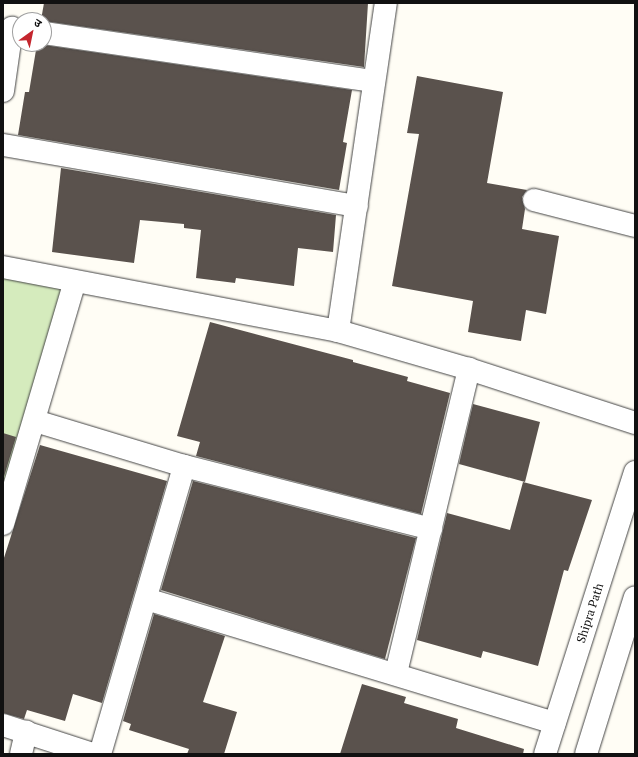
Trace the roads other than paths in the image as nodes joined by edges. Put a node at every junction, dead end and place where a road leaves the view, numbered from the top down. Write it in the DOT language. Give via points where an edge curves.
graph roads {
  1 [pos="386,3"];
  2 [pos="12,28"];
  3 [pos="52,34"];
  4 [pos="374,81"];
  5 [pos="3,91"];
  6 [pos="3,145"];
  7 [pos="534,200"];
  8 [pos="356,206"];
  9 [pos="635,226"];
  10 [pos="3,267"];
  11 [pos="75,282"];
  12 [pos="338,331"];
  13 [pos="469,369"];
  14 [pos="35,421"];
  15 [pos="635,423"];
  16 [pos="184,466"];
  17 [pos="635,472"];
  18 [pos="3,524"];
  19 [pos="431,529"];
  20 [pos="635,597"];
  21 [pos="146,599"];
  22 [pos="396,673"];
  23 [pos="555,723"];
  24 [pos="3,725"];
  25 [pos="26,732"];
  26 [pos="21,754"];
  27 [pos="92,754"];
  28 [pos="100,754"];
  29 [pos="545,754"];
  30 [pos="586,754"];
  1 -- 4 [label="street"];
  2 -- 5 [label="street"];
  3 -- 4 [label="street"];
  4 -- 8 [label="street"];
  6 -- 8 [label="street"];
  7 -- 9 [label="street"];
  8 -- 12 [label="street"];
  10 -- 11 [label="street"];
  11 -- 12 [label="street"];
  11 -- 14 [label="street"];
  12 -- 13 [label="street"];
  13 -- 15 [label="street"];
  13 -- 19 [label="street"];
  14 -- 16 [label="street"];
  14 -- 18 [label="street"];
  16 -- 19 [label="street"];
  16 -- 21 [label="street"];
  17 -- 23 [label="street, Shipra Path"];
  19 -- 22 [label="street"];
  20 -- 30 [label="street"];
  21 -- 22 [label="street"];
  21 -- 28 [label="street"];
  22 -- 23 [label="street"];
  23 -- 29 [label="street, Shipra Path"];
  24 -- 25 [label="street"];
  25 -- 26 [label="street"];
  25 -- 27 [label="street"];
}
